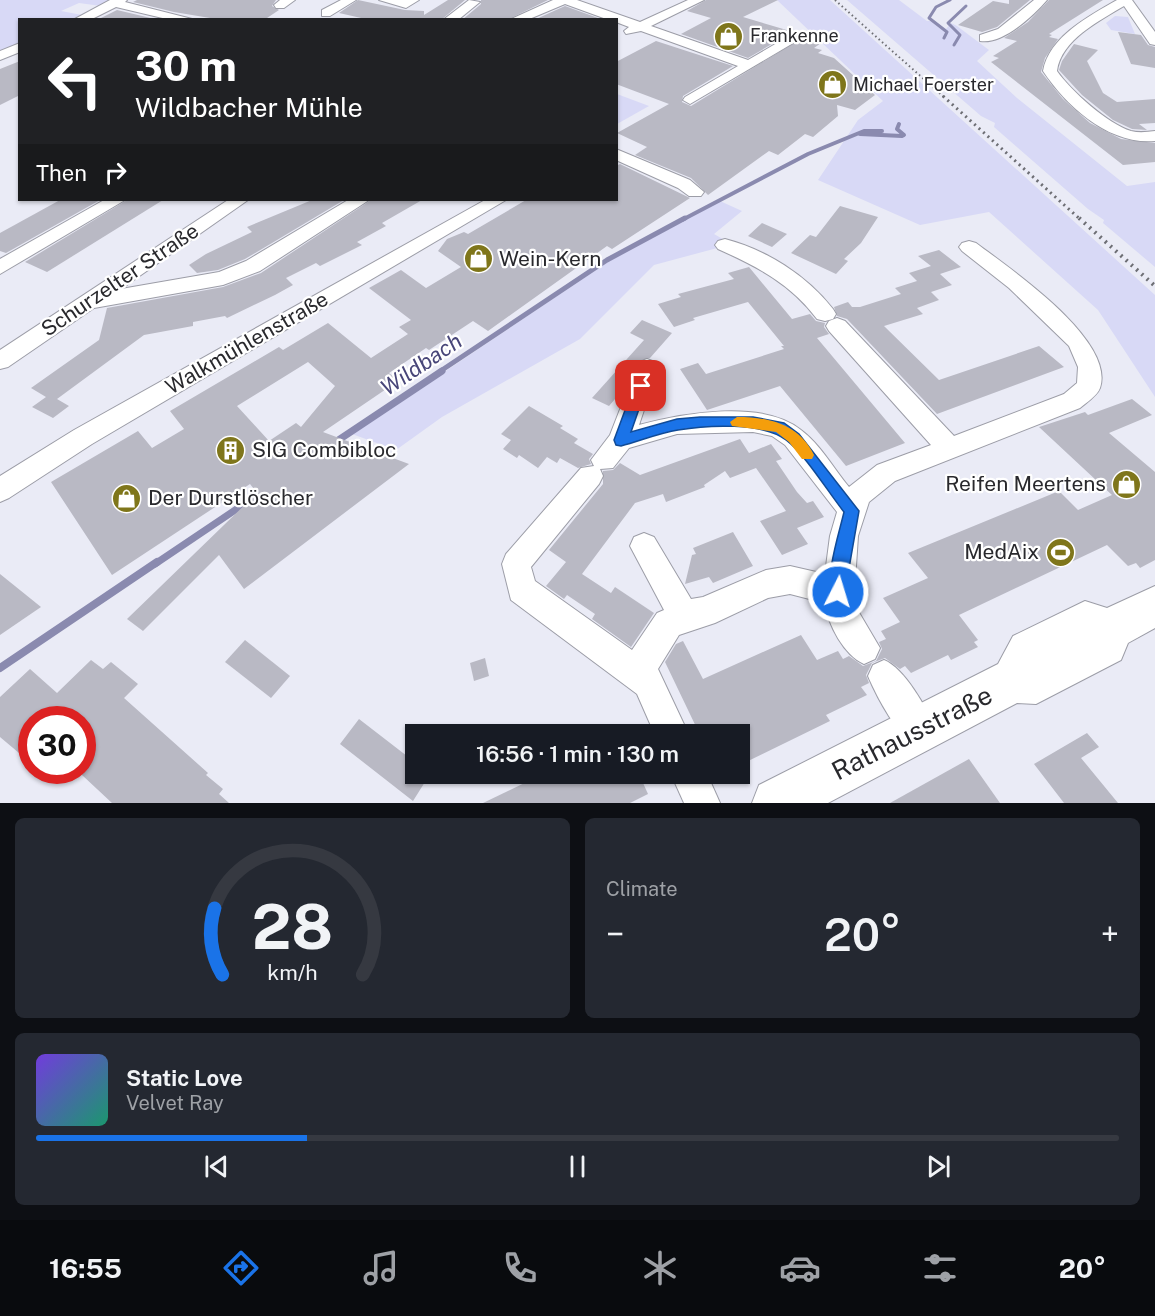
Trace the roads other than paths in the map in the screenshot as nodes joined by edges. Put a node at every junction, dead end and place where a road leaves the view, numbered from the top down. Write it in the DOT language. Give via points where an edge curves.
graph roads {
  1 [pos="350,0"];
  2 [pos="385,0"];
  3 [pos="564,0"];
  4 [pos="698,0"];
  5 [pos="1041,0"];
  6 [pos="1125,0"];
  7 [pos="473,1"];
  8 [pos="118,2"];
  9 [pos="410,2"];
  10 [pos="326,13"];
  11 [pos="390,14"];
  12 [pos="83,18"];
  13 [pos="182,18"];
  14 [pos="452,18"];
  15 [pos="520,18"];
  16 [pos="609,18"];
  17 [pos="619,22"];
  18 [pos="638,27"];
  19 [pos="618,36"];
  20 [pos="985,38"];
  21 [pos="794,39"];
  22 [pos="1155,40"];
  23 [pos="18,48"];
  24 [pos="0,56"];
  25 [pos="749,65"];
  26 [pos="690,100"];
  27 [pos="1155,136"];
  28 [pos="618,155"];
  29 [pos="695,192"];
  30 [pos="114,201"];
  31 [pos="238,201"];
  32 [pos="358,201"];
  33 [pos="495,201"];
  34 [pos="725,245"];
  35 [pos="969,247"];
  36 [pos="0,268"];
  37 [pos="87,302"];
  38 [pos="0,361"];
  39 [pos="647,368"];
  40 [pos="621,440"];
  41 [pos="950,449"];
  42 [pos="0,490"];
  43 [pos="852,511"];
  44 [pos="644,546"];
  45 [pos="838,592"];
  46 [pos="1154,607"];
  47 [pos="684,616"];
  48 [pos="864,648"];
  49 [pos="637,672"];
  50 [pos="884,676"];
  51 [pos="667,724"];
  52 [pos="918,729"];
  53 [pos="693,784"];
  54 [pos="702,803"];
  55 [pos="777,803"];
  1 -- 10 [label="street"];
  2 -- 9 [label="street"];
  3 -- 15 [label="street"];
  3 -- 16 [label="street"];
  4 -- 18 [label="street"];
  5 -- 20 [label="street" via="1002,32"];
  6 -- 22 [label="street"];
  6 -- 27 [label="street" via="1068,41 1052,57 1050,71 1063,89 1123,133 1138,138"];
  7 -- 14 [label="street"];
  8 -- 12 [label="street"];
  8 -- 13 [label="street"];
  9 -- 11 [label="street"];
  17 -- 18 [label="street"];
  18 -- 19 [label="street"];
  18 -- 25 [label="street"];
  21 -- 25 [label="street"];
  23 -- 24 [label="street"];
  25 -- 26 [label="street"];
  28 -- 29 [label="street"];
  30 -- 36 [label="street"];
  31 -- 37 [label="street, Schurzelter Straße"];
  32 -- 37 [label="street" via="253,266 223,278"];
  33 -- 42 [label="street, Walkmühlenstraße" via="83,437"];
  34 -- 41 [label="street" via="781,270 811,293 831,320"];
  35 -- 41 [label="street" via="1016,283 1078,342 1089,368 1089,387 1072,401"];
  37 -- 38 [label="street, Schurzelter Straße"];
  39 -- 40 [label="street"];
  40 -- 43 [label="street" via="677,424 753,422 779,428 794,438"];
  40 -- 49 [label="street" via="516,564 522,590"];
  41 -- 43 [label="street" via="886,473 857,497"];
  43 -- 45 [label="street"];
  44 -- 47 [label="street"];
  45 -- 47 [label="street" via="790,580 766,584 704,612"];
  45 -- 48 [label="street" via="841,610"];
  46 -- 52 [label="street, Rathausstraße" via="1109,630 1106,645 1036,682 1014,680"];
  47 -- 49 [label="street" via="668,624"];
  49 -- 51 [label="street" via="649,682"];
  50 -- 52 [label="street"];
  52 -- 55 [label="street, Rathausstraße"];
  53 -- 54 [label="street"];
}
